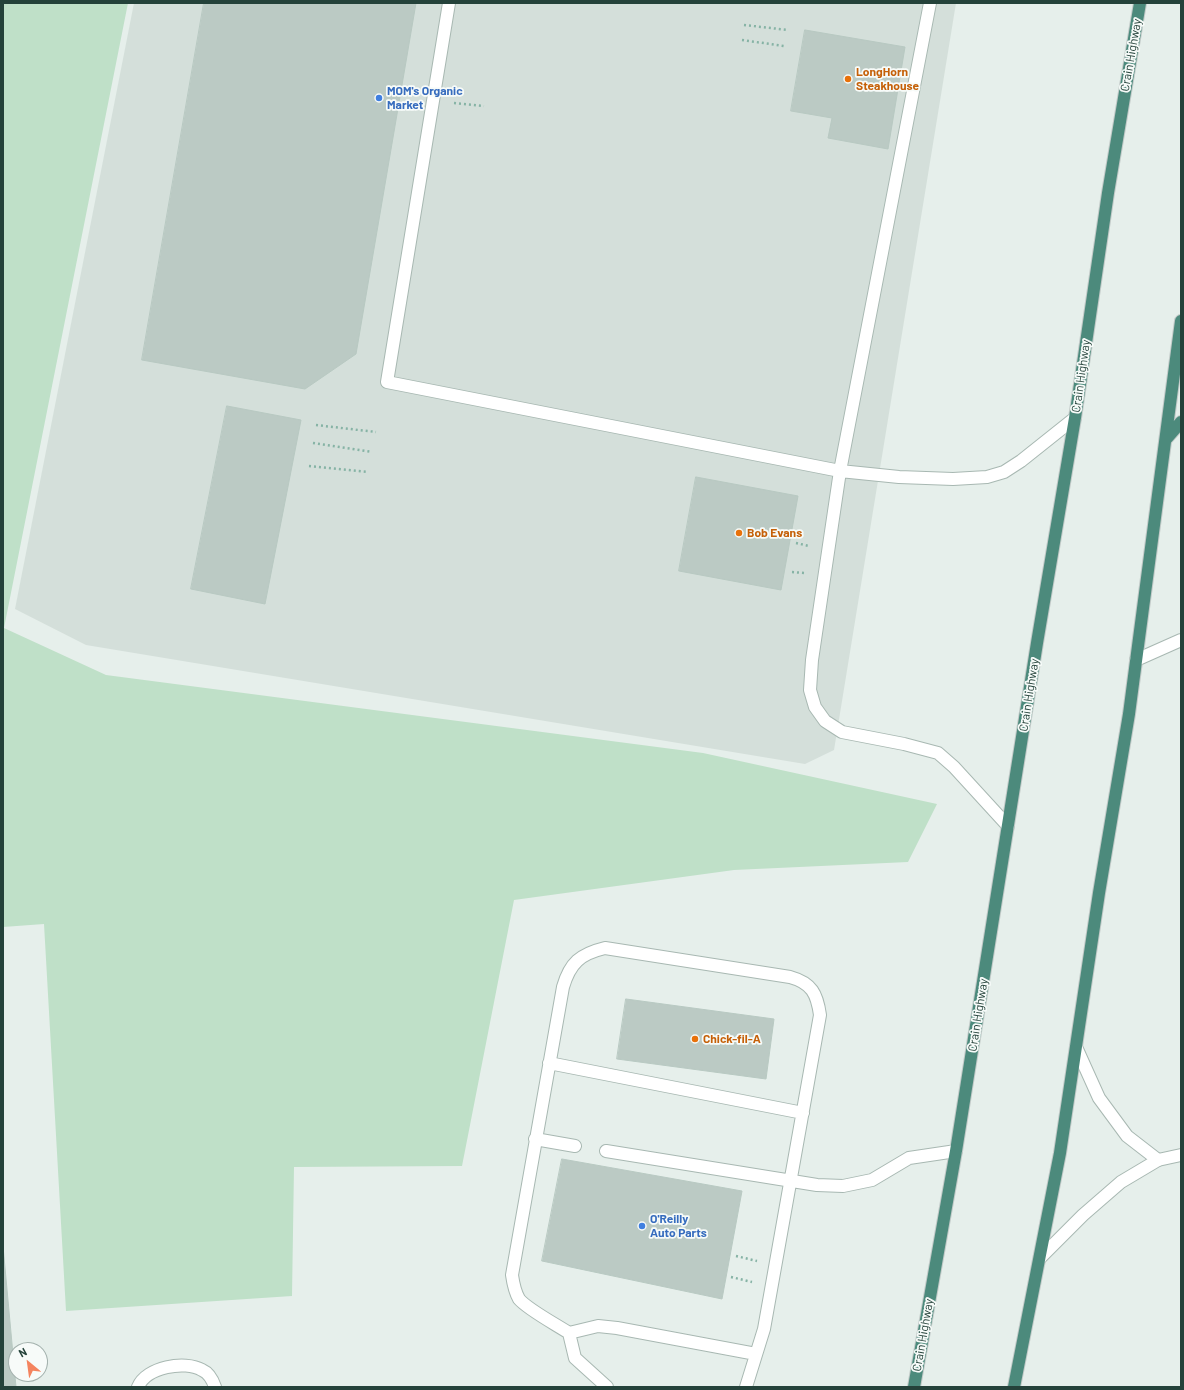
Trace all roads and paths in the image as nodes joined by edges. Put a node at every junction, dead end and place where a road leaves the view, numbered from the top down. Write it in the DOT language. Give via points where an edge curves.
graph roads {
  1 [pos="449,3"];
  2 [pos="930,3"];
  3 [pos="1140,3"];
  4 [pos="744,25"];
  5 [pos="788,30"];
  6 [pos="742,40"];
  7 [pos="784,46"];
  8 [pos="454,103"];
  9 [pos="484,106"];
  10 [pos="1181,321"];
  11 [pos="1075,418"];
  12 [pos="1181,422"];
  13 [pos="316,425"];
  14 [pos="376,432"];
  15 [pos="1167,438"];
  16 [pos="313,443"];
  17 [pos="372,452"];
  18 [pos="308,466"];
  19 [pos="840,471"];
  20 [pos="368,472"];
  21 [pos="1181,640"];
  22 [pos="1136,660"];
  23 [pos="1008,826"];
  24 [pos="1076,1047"];
  25 [pos="549,1063"];
  26 [pos="803,1113"];
  27 [pos="535,1139"];
  28 [pos="575,1146"];
  29 [pos="606,1151"];
  30 [pos="956,1151"];
  31 [pos="1181,1155"];
  32 [pos="1158,1160"];
  33 [pos="790,1181"];
  34 [pos="1040,1258"];
  35 [pos="569,1333"];
  36 [pos="756,1354"];
  37 [pos="138,1387"];
  38 [pos="215,1387"];
  39 [pos="607,1387"];
  40 [pos="746,1387"];
  41 [pos="914,1387"];
  42 [pos="1014,1387"];
  1 -- 19 [label="street" via="387,382"];
  2 -- 19 [label="street"];
  3 -- 11 [label="highway, Crain Highway" via="1108,193"];
  4 -- 5 [label="path"];
  6 -- 7 [label="path"];
  8 -- 9 [label="path"];
  10 -- 15 [label="highway"];
  11 -- 19 [label="street" via="1022,461 1004,472 987,477 899,477"];
  11 -- 23 [label="highway, Crain Highway"];
  12 -- 15 [label="highway"];
  13 -- 14 [label="path"];
  15 -- 22 [label="highway"];
  16 -- 17 [label="path"];
  18 -- 20 [label="path"];
  19 -- 23 [label="street" via="812,660 810,690 816,707 825,721 842,732 938,753 954,766"];
  21 -- 22 [label="street"];
  22 -- 24 [label="highway" via="1098,892"];
  23 -- 30 [label="highway, Crain Highway"];
  24 -- 32 [label="street" via="1099,1098 1127,1136"];
  24 -- 34 [label="highway" via="1060,1153"];
  25 -- 26 [label="street"];
  25 -- 26 [label="street" via="567,973 574,963 592,951 604,948 790,977 809,986 815,994 820,1015"];
  25 -- 27 [label="street"];
  26 -- 33 [label="street"];
  27 -- 28 [label="street"];
  27 -- 35 [label="street" via="512,1275 519,1298 528,1307"];
  29 -- 33 [label="street"];
  30 -- 33 [label="street" via="909,1158 872,1180 843,1186"];
  30 -- 41 [label="highway, Crain Highway"];
  31 -- 32 [label="street"];
  32 -- 34 [label="street" via="1121,1182 1082,1215"];
  33 -- 36 [label="street" via="764,1329"];
  34 -- 42 [label="highway"];
  35 -- 36 [label="street" via="604,1326"];
  35 -- 39 [label="street" via="575,1358"];
  36 -- 40 [label="street"];
  37 -- 38 [label="street" via="145,1378 155,1372 180,1365 203,1370"];
}
